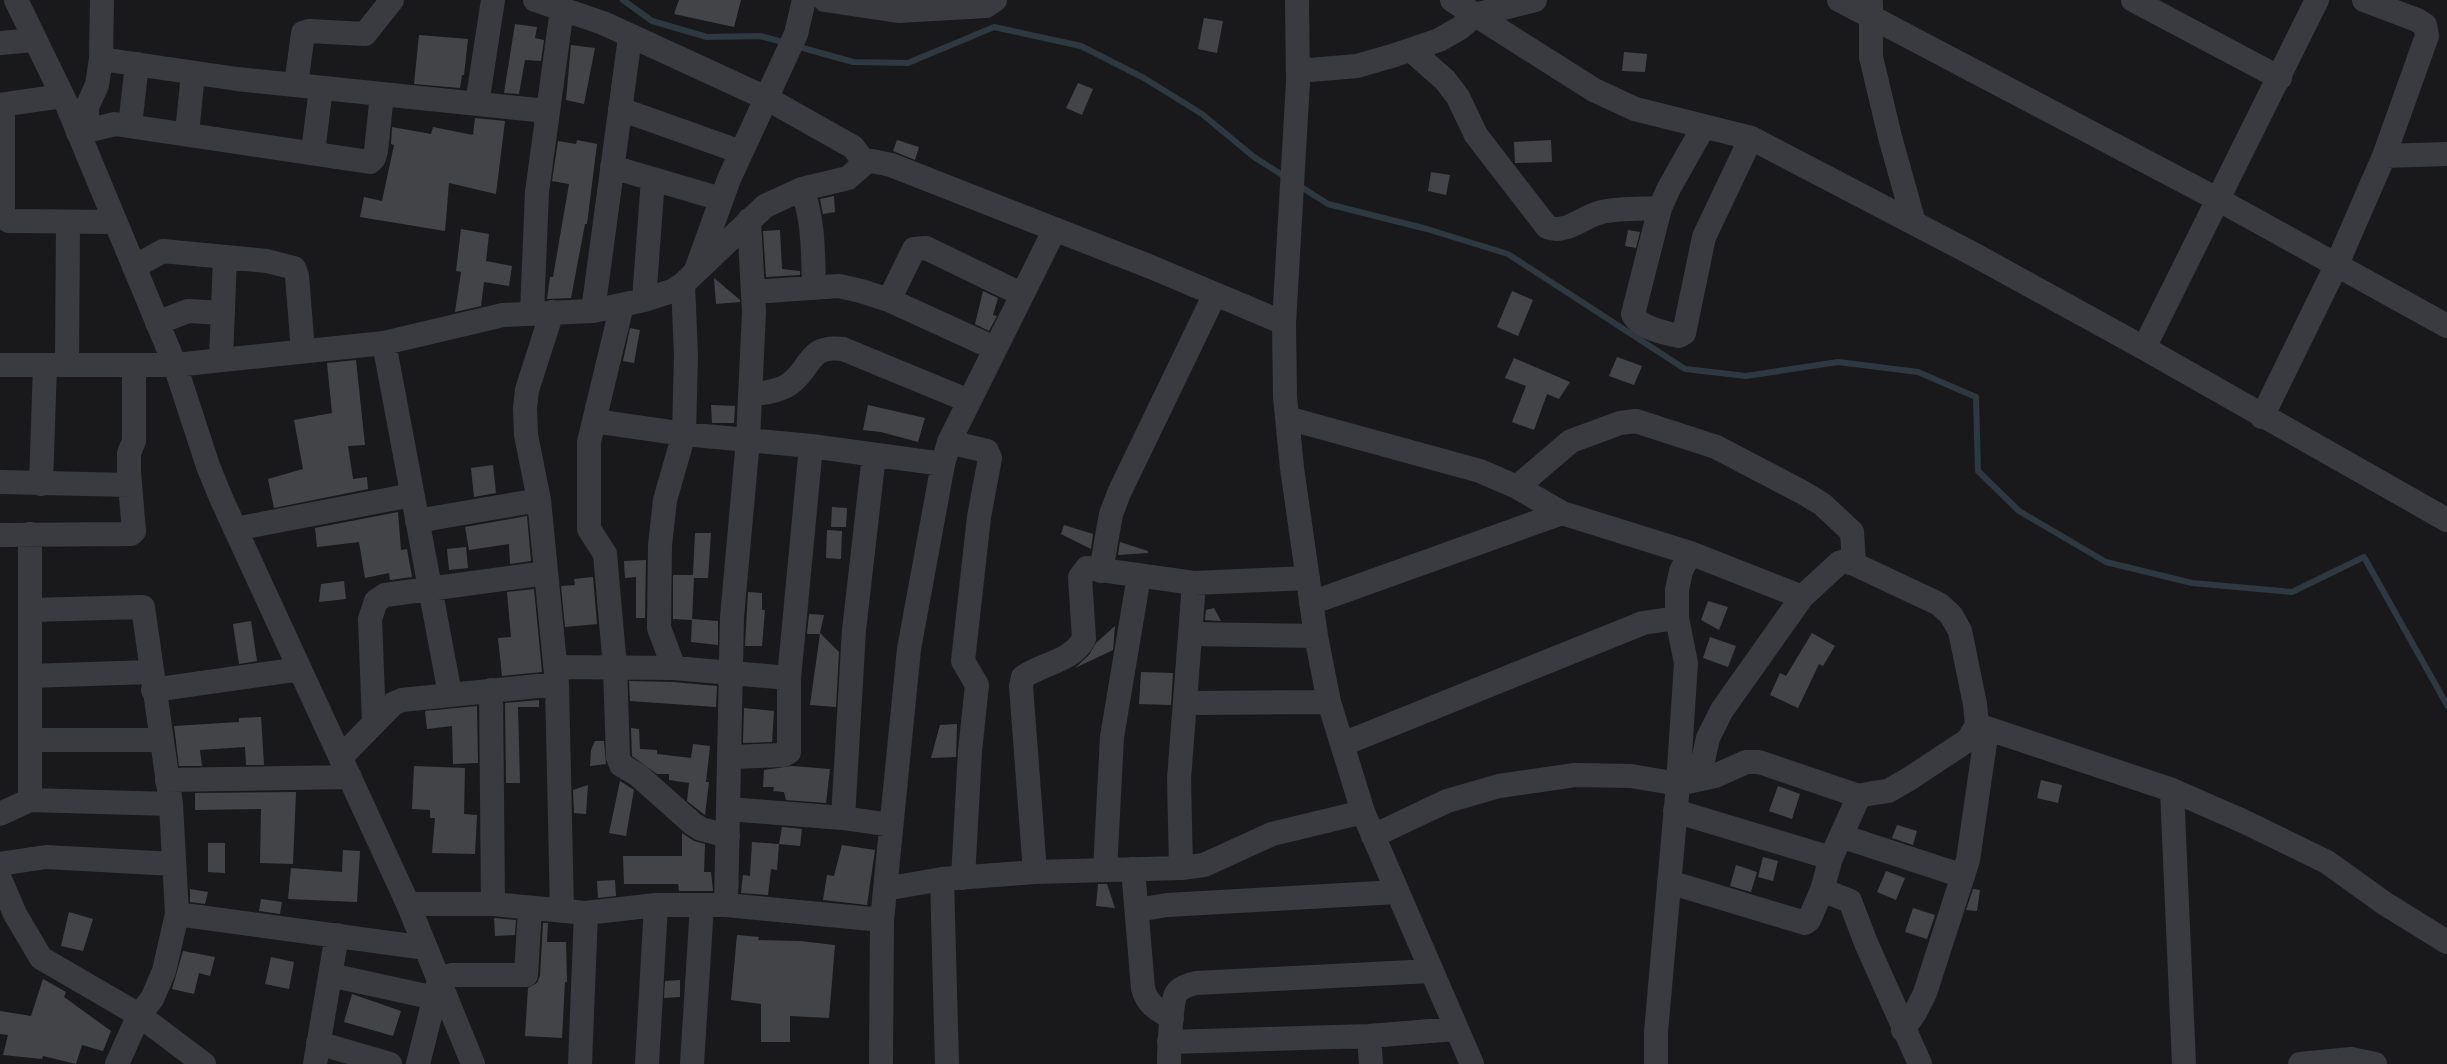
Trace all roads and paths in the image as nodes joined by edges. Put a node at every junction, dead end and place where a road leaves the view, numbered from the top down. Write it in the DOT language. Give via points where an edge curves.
graph roads {
  1 [pos="16,0"];
  2 [pos="102,0"];
  3 [pos="392,0"];
  4 [pos="493,0"];
  5 [pos="535,0"];
  6 [pos="804,0"];
  7 [pos="826,0"];
  8 [pos="995,0"];
  9 [pos="1297,0"];
  10 [pos="1452,0"];
  11 [pos="1534,0"];
  12 [pos="1839,0"];
  13 [pos="2133,0"];
  14 [pos="2317,0"];
  15 [pos="2364,0"];
  16 [pos="869,3"];
  17 [pos="1871,8"];
  18 [pos="562,10"];
  19 [pos="1475,15"];
  20 [pos="630,37"];
  21 [pos="35,40"];
  22 [pos="0,43"];
  23 [pos="1411,50"];
  24 [pos="101,59"];
  25 [pos="137,64"];
  26 [pos="1298,71"];
  27 [pos="193,73"];
  28 [pos="2280,78"];
  29 [pos="296,85"];
  30 [pos="322,88"];
  31 [pos="382,94"];
  32 [pos="62,96"];
  33 [pos="766,98"];
  34 [pos="477,104"];
  35 [pos="1,105"];
  36 [pos="620,109"];
  37 [pos="546,111"];
  38 [pos="130,126"];
  39 [pos="1704,126"];
  40 [pos="83,132"];
  41 [pos="187,134"];
  42 [pos="1752,138"];
  43 [pos="313,152"];
  44 [pos="741,152"];
  45 [pos="2447,154"];
  46 [pos="2384,156"];
  47 [pos="865,164"];
  48 [pos="612,167"];
  49 [pos="653,179"];
  50 [pos="802,189"];
  51 [pos="721,199"];
  52 [pos="2219,200"];
  53 [pos="1660,208"];
  54 [pos="749,220"];
  55 [pos="115,222"];
  56 [pos="68,223"];
  57 [pos="1914,223"];
  58 [pos="1055,229"];
  59 [pos="225,257"];
  60 [pos="2337,264"];
  61 [pos="134,267"];
  62 [pos="690,278"];
  63 [pos="814,288"];
  64 [pos="753,292"];
  65 [pos="1021,294"];
  66 [pos="1215,294"];
  67 [pos="889,300"];
  68 [pos="633,303"];
  69 [pos="593,311"];
  70 [pos="542,312"];
  71 [pos="223,313"];
  72 [pos="157,323"];
  73 [pos="1284,323"];
  74 [pos="2447,326"];
  75 [pos="384,343"];
  76 [pos="994,348"];
  77 [pos="2144,348"];
  78 [pos="303,351"];
  79 [pos="221,360"];
  80 [pos="0,365"];
  81 [pos="56,365"];
  82 [pos="134,365"];
  83 [pos="175,365"];
  84 [pos="750,395"];
  85 [pos="969,401"];
  86 [pos="2262,416"];
  87 [pos="1287,418"];
  88 [pos="594,421"];
  89 [pos="684,434"];
  90 [pos="748,440"];
  91 [pos="811,446"];
  92 [pos="946,453"];
  93 [pos="874,455"];
  94 [pos="0,482"];
  95 [pos="41,484"];
  96 [pos="130,485"];
  97 [pos="1517,487"];
  98 [pos="412,495"];
  99 [pos="539,500"];
  100 [pos="1562,514"];
  101 [pos="2447,520"];
  102 [pos="417,521"];
  103 [pos="235,528"];
  104 [pos="30,534"];
  105 [pos="0,535"];
  106 [pos="1690,553"];
  107 [pos="1854,564"];
  108 [pos="1101,571"];
  109 [pos="546,573"];
  110 [pos="1139,576"];
  111 [pos="1308,578"];
  112 [pos="1194,583"];
  113 [pos="430,589"];
  114 [pos="1802,597"];
  115 [pos="1311,603"];
  116 [pos="30,610"];
  117 [pos="1677,618"];
  118 [pos="1190,634"];
  119 [pos="1316,636"];
  120 [pos="615,667"];
  121 [pos="674,668"];
  122 [pos="300,669"];
  123 [pos="732,673"];
  124 [pos="557,675"];
  125 [pos="30,676"];
  126 [pos="789,678"];
  127 [pos="152,681"];
  128 [pos="491,690"];
  129 [pos="450,694"];
  130 [pos="1329,702"];
  131 [pos="1185,703"];
  132 [pos="374,723"];
  133 [pos="1982,727"];
  134 [pos="30,740"];
  135 [pos="161,740"];
  136 [pos="1343,744"];
  137 [pos="730,757"];
  138 [pos="345,767"];
  139 [pos="167,780"];
  140 [pos="1688,782"];
  141 [pos="2172,790"];
  142 [pos="1859,796"];
  143 [pos="30,800"];
  144 [pos="171,804"];
  145 [pos="728,809"];
  146 [pos="1675,811"];
  147 [pos="1363,812"];
  148 [pos="0,814"];
  149 [pos="843,818"];
  150 [pos="891,825"];
  151 [pos="728,836"];
  152 [pos="1373,836"];
  153 [pos="1841,836"];
  154 [pos="1831,858"];
  155 [pos="0,864"];
  156 [pos="174,864"];
  157 [pos="1180,868"];
  158 [pos="1133,869"];
  159 [pos="1106,870"];
  160 [pos="1035,872"];
  161 [pos="1963,876"];
  162 [pos="953,879"];
  163 [pos="0,880"];
  164 [pos="1669,882"];
  165 [pos="885,889"];
  166 [pos="1822,890"];
  167 [pos="1397,892"];
  168 [pos="408,904"];
  169 [pos="493,904"];
  170 [pos="656,905"];
  171 [pos="702,905"];
  172 [pos="726,905"];
  173 [pos="530,908"];
  174 [pos="1137,910"];
  175 [pos="562,911"];
  176 [pos="586,913"];
  177 [pos="177,914"];
  178 [pos="882,920"];
  179 [pos="337,935"];
  180 [pos="2447,942"];
  181 [pos="426,948"];
  182 [pos="1430,971"];
  183 [pos="330,976"];
  184 [pos="437,989"];
  185 [pos="139,1015"];
  186 [pos="1172,1018"];
  187 [pos="1455,1029"];
  188 [pos="1903,1030"];
  189 [pos="1370,1036"];
  190 [pos="1169,1053"];
  191 [pos="317,1054"];
  192 [pos="117,1064"];
  193 [pos="204,1064"];
  194 [pos="390,1064"];
  195 [pos="418,1064"];
  196 [pos="473,1064"];
  197 [pos="580,1064"];
  198 [pos="647,1064"];
  199 [pos="692,1064"];
  200 [pos="881,1064"];
  201 [pos="947,1064"];
  202 [pos="1371,1064"];
  203 [pos="1472,1064"];
  204 [pos="1656,1064"];
  205 [pos="1920,1064"];
  206 [pos="2184,1064"];
  207 [pos="2300,1064"];
  208 [pos="2375,1064"];
  1 -- 21 [label="street"];
  2 -- 24 [label="street"];
  3 -- 29 [label="street" via="365,34 303,33"];
  4 -- 34 [label="street"];
  5 -- 18 [label="street"];
  6 -- 33 [label="street" via="796,34"];
  7 -- 16 [label="street"];
  8 -- 16 [label="street" via="986,6 898,11"];
  9 -- 26 [label="street"];
  10 -- 19 [label="street"];
  11 -- 19 [label="street"];
  12 -- 17 [label="street"];
  13 -- 28 [label="street"];
  14 -- 28 [label="street"];
  15 -- 46 [label="street" via="2417,20 2424,25 2427,36"];
  17 -- 52 [label="street"];
  17 -- 57 [label="street" via="1871,57"];
  18 -- 20 [label="street" via="603,23"];
  18 -- 37 [label="street"];
  19 -- 23 [label="street" via="1439,40"];
  19 -- 39 [label="street" via="1594,90 1635,109"];
  20 -- 33 [label="street"];
  20 -- 36 [label="street"];
  21 -- 22 [label="street"];
  21 -- 32 [label="street"];
  23 -- 26 [label="street" via="1357,66"];
  23 -- 53 [label="street" via="1445,80 1458,97 1476,135 1547,227 1562,229 1601,212"];
  24 -- 25 [label="street"];
  24 -- 40 [label="street"];
  25 -- 27 [label="street"];
  25 -- 38 [label="street"];
  26 -- 73 [label="street"];
  27 -- 29 [label="street"];
  27 -- 41 [label="street"];
  28 -- 52 [label="street"];
  29 -- 30 [label="street"];
  30 -- 31 [label="street"];
  30 -- 43 [label="street"];
  31 -- 34 [label="street"];
  31 -- 43 [label="street" via="374,158 370,162"];
  32 -- 35 [label="street"];
  32 -- 40 [label="street"];
  33 -- 44 [label="street"];
  33 -- 47 [label="street" via="853,146"];
  34 -- 37 [label="street"];
  35 -- 56 [label="street" via="3,217 9,221"];
  36 -- 44 [label="street"];
  36 -- 48 [label="street"];
  37 -- 70 [label="street" via="535,210"];
  38 -- 40 [label="street" via="109,124"];
  38 -- 41 [label="street"];
  39 -- 42 [label="street"];
  39 -- 53 [label="street"];
  40 -- 55 [label="street"];
  41 -- 43 [label="street"];
  42 -- 53 [label="street" via="1704,237 1684,333 1679,336 1652,328 1633,314"];
  42 -- 57 [label="street"];
  44 -- 51 [label="street"];
  45 -- 46 [label="street"];
  46 -- 60 [label="street"];
  47 -- 50 [label="street" via="848,178"];
  47 -- 58 [label="street" via="872,161 891,166"];
  48 -- 49 [label="street"];
  48 -- 69 [label="street"];
  49 -- 51 [label="street"];
  49 -- 68 [label="street"];
  50 -- 54 [label="street" via="765,206"];
  50 -- 63 [label="street" via="812,222"];
  51 -- 62 [label="street"];
  52 -- 60 [label="street"];
  52 -- 77 [label="street"];
  54 -- 62 [label="street"];
  54 -- 64 [label="street"];
  55 -- 56 [label="street"];
  55 -- 61 [label="street"];
  56 -- 81 [label="street"];
  57 -- 77 [label="street"];
  58 -- 65 [label="street"];
  58 -- 66 [label="street"];
  59 -- 61 [label="street" via="163,251"];
  59 -- 71 [label="street"];
  59 -- 78 [label="street" via="267,261 294,268 298,276"];
  60 -- 74 [label="street"];
  60 -- 86 [label="street"];
  61 -- 72 [label="street"];
  62 -- 68 [label="street" via="672,291"];
  62 -- 89 [label="street"];
  63 -- 64 [label="street"];
  63 -- 67 [label="street" via="839,286"];
  64 -- 84 [label="street"];
  65 -- 67 [label="street" via="920,248 914,249"];
  65 -- 76 [label="street"];
  66 -- 73 [label="street"];
  66 -- 108 [label="street" via="1119,493"];
  67 -- 76 [label="street"];
  68 -- 69 [label="street"];
  68 -- 88 [label="street"];
  69 -- 70 [label="street"];
  70 -- 75 [label="street" via="503,315"];
  70 -- 99 [label="street" via="525,408 526,435"];
  71 -- 72 [label="street" via="188,311"];
  71 -- 79 [label="street"];
  72 -- 83 [label="street"];
  73 -- 87 [label="street"];
  75 -- 78 [label="street"];
  75 -- 98 [label="street"];
  76 -- 85 [label="street"];
  77 -- 86 [label="street"];
  78 -- 79 [label="street"];
  79 -- 83 [label="street"];
  80 -- 81 [label="street"];
  81 -- 82 [label="street"];
  81 -- 95 [label="street"];
  82 -- 83 [label="street"];
  82 -- 96 [label="street" via="134,441 129,452"];
  83 -- 103 [label="street" via="208,466"];
  84 -- 85 [label="street" via="779,390 790,384 819,351 829,347 843,349"];
  84 -- 90 [label="street"];
  85 -- 92 [label="street"];
  86 -- 101 [label="street"];
  87 -- 97 [label="street" via="1480,471"];
  87 -- 111 [label="street"];
  88 -- 89 [label="street"];
  88 -- 120 [label="street" via="589,442 589,529 605,554"];
  89 -- 90 [label="street"];
  89 -- 121 [label="street" via="665,500 660,545 659,628"];
  90 -- 91 [label="street"];
  90 -- 123 [label="street" via="732,617"];
  91 -- 93 [label="street"];
  91 -- 126 [label="street"];
  92 -- 93 [label="street"];
  92 -- 150 [label="street" via="909,648"];
  92 -- 162 [label="street" via="987,451 990,458 979,517 963,661 977,685"];
  93 -- 149 [label="street" via="854,630"];
  94 -- 95 [label="street"];
  95 -- 96 [label="street"];
  96 -- 104 [label="street" via="136,528 131,534"];
  97 -- 100 [label="street"];
  97 -- 107 [label="street" via="1571,441 1620,423 1636,421 1716,447 1809,496 1852,532"];
  98 -- 102 [label="street"];
  98 -- 103 [label="street"];
  99 -- 102 [label="street"];
  99 -- 109 [label="street"];
  100 -- 106 [label="street"];
  100 -- 115 [label="street"];
  102 -- 113 [label="street"];
  103 -- 122 [label="street"];
  104 -- 105 [label="street"];
  104 -- 116 [label="street"];
  106 -- 114 [label="street"];
  106 -- 117 [label="street" via="1679,580"];
  107 -- 114 [label="street" via="1839,563"];
  107 -- 133 [label="street" via="1939,604 1951,615 1960,631"];
  108 -- 110 [label="street"];
  108 -- 160 [label="street" via="1087,568 1080,577 1084,639 1079,648 1072,655 1023,677 1021,686"];
  109 -- 113 [label="street"];
  109 -- 124 [label="street"];
  110 -- 112 [label="street"];
  110 -- 159 [label="street" via="1112,738"];
  111 -- 112 [label="street"];
  111 -- 115 [label="street"];
  112 -- 118 [label="street"];
  113 -- 129 [label="street"];
  113 -- 132 [label="street" via="384,595 372,609"];
  114 -- 140 [label="street" via="1713,724"];
  115 -- 119 [label="street"];
  116 -- 125 [label="street"];
  116 -- 127 [label="street" via="142,606"];
  117 -- 136 [label="street" via="1644,623"];
  117 -- 140 [label="street" via="1686,663"];
  118 -- 119 [label="street"];
  118 -- 131 [label="street"];
  119 -- 130 [label="street"];
  120 -- 121 [label="street"];
  120 -- 124 [label="street"];
  120 -- 151 [label="street" via="620,765 638,775 693,824"];
  121 -- 123 [label="street"];
  122 -- 127 [label="street"];
  122 -- 138 [label="street"];
  123 -- 126 [label="street"];
  123 -- 137 [label="street"];
  124 -- 128 [label="street"];
  124 -- 175 [label="street"];
  125 -- 127 [label="street"];
  125 -- 134 [label="street"];
  126 -- 137 [label="street" via="787,754"];
  127 -- 135 [label="street"];
  128 -- 129 [label="street"];
  128 -- 169 [label="street"];
  129 -- 132 [label="street" via="402,700 393,704"];
  130 -- 131 [label="street"];
  130 -- 136 [label="street"];
  131 -- 157 [label="street" via="1179,779"];
  132 -- 138 [label="street"];
  133 -- 141 [label="street"];
  133 -- 142 [label="street" via="1968,740 1888,791"];
  133 -- 161 [label="street" via="1969,853"];
  134 -- 135 [label="street"];
  134 -- 143 [label="street"];
  135 -- 139 [label="street"];
  136 -- 147 [label="street"];
  137 -- 145 [label="street"];
  138 -- 139 [label="street"];
  138 -- 168 [label="street"];
  139 -- 144 [label="street"];
  140 -- 142 [label="street" via="1715,776 1746,762 1760,762"];
  140 -- 146 [label="street"];
  140 -- 152 [label="street" via="1575,775 1499,786 1447,801"];
  141 -- 180 [label="street" via="2327,862 2400,914"];
  141 -- 206 [label="street"];
  142 -- 153 [label="street"];
  143 -- 144 [label="street"];
  143 -- 148 [label="street"];
  144 -- 156 [label="street"];
  145 -- 149 [label="street"];
  145 -- 151 [label="street"];
  146 -- 154 [label="street"];
  146 -- 164 [label="street"];
  147 -- 152 [label="street"];
  147 -- 157 [label="street" via="1272,834 1204,864"];
  149 -- 150 [label="street"];
  150 -- 165 [label="street"];
  151 -- 172 [label="street"];
  152 -- 167 [label="street"];
  153 -- 154 [label="street"];
  153 -- 161 [label="street"];
  154 -- 166 [label="street"];
  155 -- 156 [label="street" via="46,857"];
  156 -- 177 [label="street"];
  157 -- 158 [label="street"];
  158 -- 159 [label="street"];
  158 -- 174 [label="street"];
  159 -- 160 [label="street"];
  160 -- 162 [label="street"];
  161 -- 188 [label="street" via="1925,993"];
  162 -- 165 [label="street"];
  162 -- 201 [label="street"];
  163 -- 185 [label="street" via="15,914 41,958"];
  164 -- 166 [label="street" via="1800,923 1809,920"];
  164 -- 204 [label="street"];
  165 -- 178 [label="street"];
  166 -- 188 [label="street" via="1850,901"];
  167 -- 174 [label="street" via="1166,905"];
  167 -- 182 [label="street"];
  168 -- 169 [label="street"];
  168 -- 181 [label="street"];
  169 -- 173 [label="street"];
  170 -- 171 [label="street"];
  170 -- 176 [label="street"];
  170 -- 198 [label="street"];
  171 -- 172 [label="street"];
  171 -- 199 [label="street"];
  172 -- 178 [label="street"];
  173 -- 175 [label="street"];
  173 -- 184 [label="street" via="526,975 452,975"];
  174 -- 186 [label="street" via="1146,999"];
  175 -- 176 [label="street"];
  176 -- 197 [label="street"];
  177 -- 179 [label="street"];
  177 -- 185 [label="street" via="164,971 152,999"];
  178 -- 200 [label="street"];
  179 -- 181 [label="street"];
  179 -- 183 [label="street"];
  181 -- 184 [label="street"];
  182 -- 186 [label="street" via="1196,982 1176,994"];
  182 -- 187 [label="street"];
  183 -- 184 [label="street"];
  183 -- 191 [label="street"];
  184 -- 195 [label="street"];
  184 -- 196 [label="street"];
  185 -- 192 [label="street"];
  185 -- 193 [label="street"];
  186 -- 190 [label="street"];
  187 -- 189 [label="street"];
  187 -- 203 [label="street"];
  188 -- 205 [label="street"];
  189 -- 190 [label="street"];
  189 -- 202 [label="street"];
  191 -- 194 [label="street"];
  207 -- 208 [label="street" via="2351,1059"];
}
